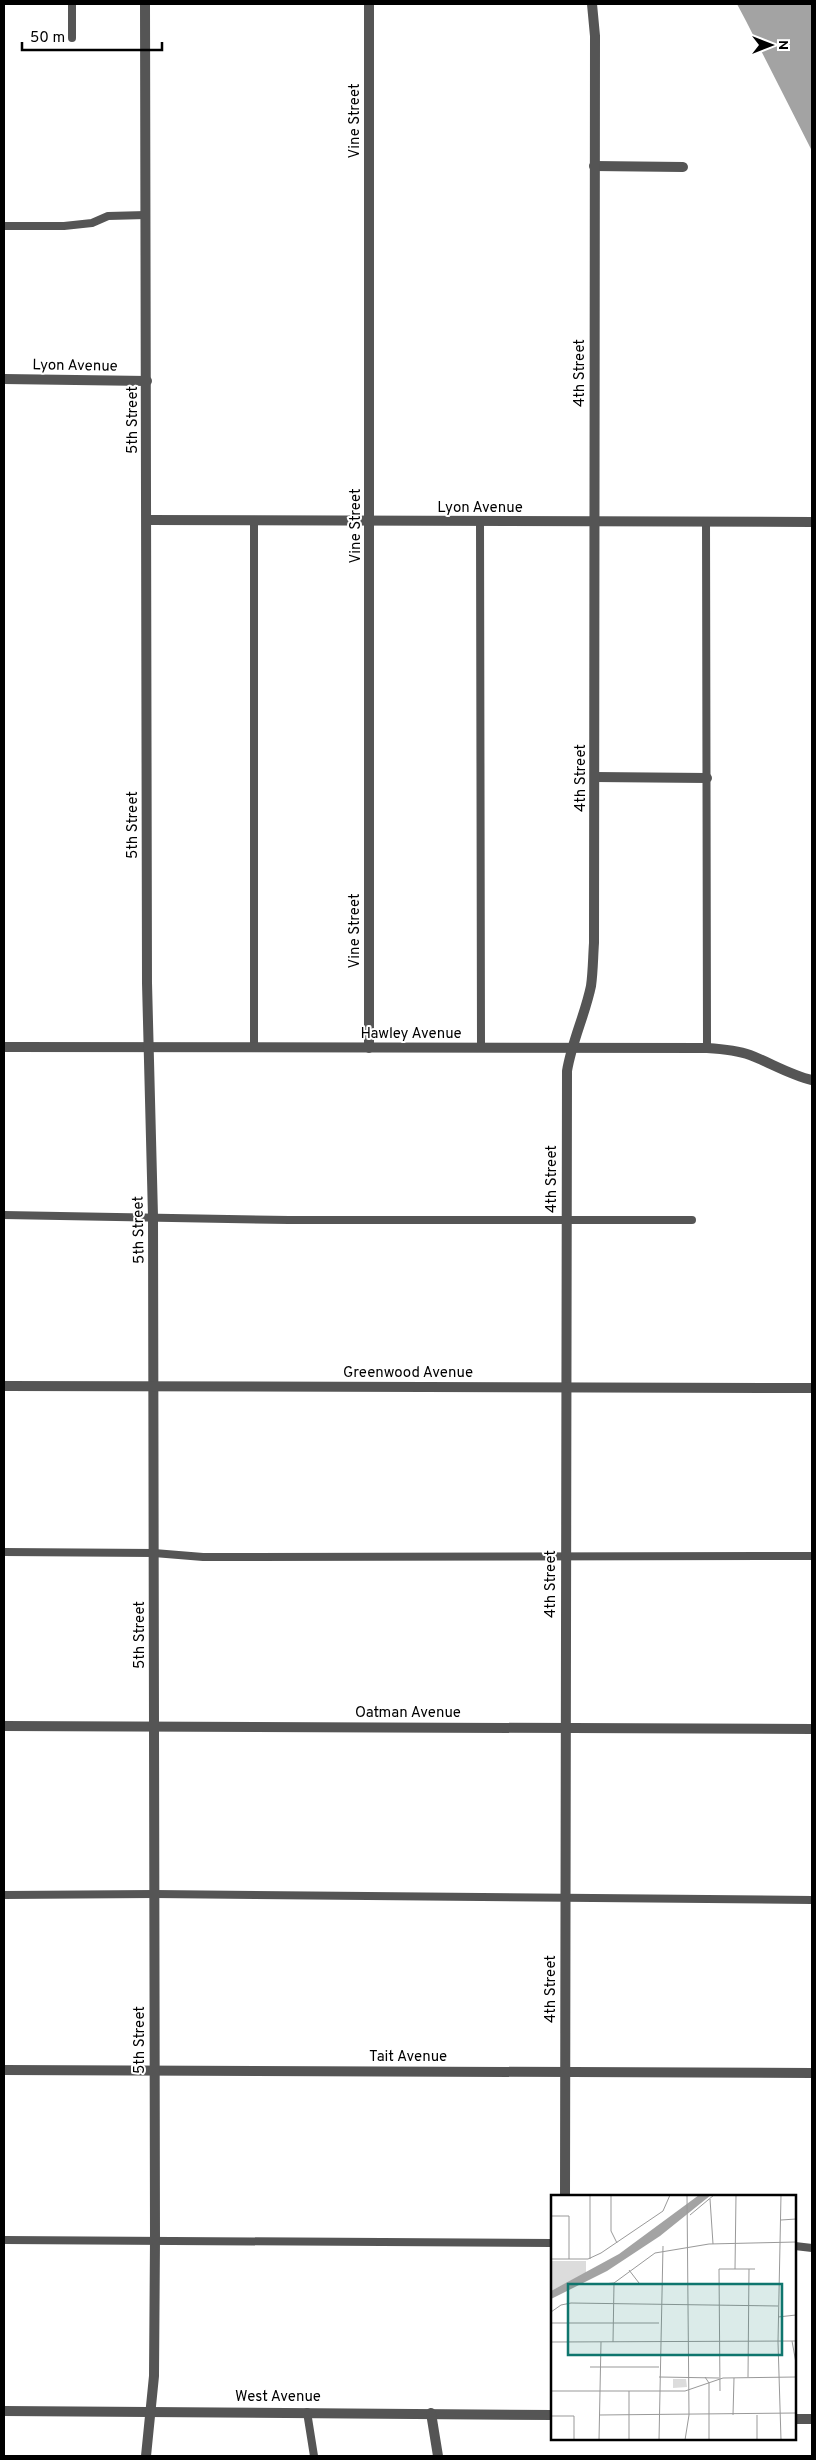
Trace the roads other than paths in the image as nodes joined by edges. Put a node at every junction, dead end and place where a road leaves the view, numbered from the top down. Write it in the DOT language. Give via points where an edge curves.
graph roads {
  1 [pos="72,4"];
  2 [pos="145,4"];
  3 [pos="368,4"];
  4 [pos="592,4"];
  5 [pos="72,38"];
  6 [pos="594,166"];
  7 [pos="683,167"];
  8 [pos="146,215"];
  9 [pos="4,226"];
  10 [pos="4,379"];
  11 [pos="146,381"];
  12 [pos="148,520"];
  13 [pos="254,520"];
  14 [pos="370,521"];
  15 [pos="480,522"];
  16 [pos="594,522"];
  17 [pos="706,522"];
  18 [pos="812,522"];
  19 [pos="596,778"];
  20 [pos="707,778"];
  21 [pos="4,1046"];
  22 [pos="254,1046"];
  23 [pos="149,1047"];
  24 [pos="369,1048"];
  25 [pos="481,1048"];
  26 [pos="570,1048"];
  27 [pos="707,1048"];
  28 [pos="812,1080"];
  29 [pos="4,1215"];
  30 [pos="153,1216"];
  31 [pos="566,1220"];
  32 [pos="692,1220"];
  33 [pos="4,1386"];
  34 [pos="154,1387"];
  35 [pos="565,1387"];
  36 [pos="812,1388"];
  37 [pos="4,1552"];
  38 [pos="154,1553"];
  39 [pos="565,1556"];
  40 [pos="812,1556"];
  41 [pos="4,1726"];
  42 [pos="155,1726"];
  43 [pos="566,1727"];
  44 [pos="812,1729"];
  45 [pos="154,1894"];
  46 [pos="4,1895"];
  47 [pos="565,1898"];
  48 [pos="812,1900"];
  49 [pos="4,2070"];
  50 [pos="154,2071"];
  51 [pos="565,2072"];
  52 [pos="812,2073"];
  53 [pos="565,2195"];
  54 [pos="155,2239"];
  55 [pos="4,2240"];
  56 [pos="551,2243"];
  57 [pos="796,2246"];
  58 [pos="812,2248"];
  59 [pos="4,2411"];
  60 [pos="150,2411"];
  61 [pos="307,2412"];
  62 [pos="431,2413"];
  63 [pos="551,2415"];
  64 [pos="796,2418"];
  65 [pos="812,2419"];
  66 [pos="146,2456"];
  67 [pos="314,2456"];
  68 [pos="438,2456"];
  1 -- 5 [label="lane"];
  2 -- 8 [label="street, 5th Street"];
  3 -- 14 [label="street, Vine Street"];
  4 -- 6 [label="street, 4th Street"];
  6 -- 7 [label="street"];
  6 -- 16 [label="street, 4th Street"];
  8 -- 9 [label="lane" via="108,216 92,223 64,226"];
  8 -- 11 [label="street, 5th Street"];
  10 -- 11 [label="street, Lyon Avenue"];
  11 -- 12 [label="street, 5th Street"];
  12 -- 13 [label="street, Lyon Avenue"];
  12 -- 23 [label="street, 5th Street"];
  13 -- 14 [label="street, Lyon Avenue"];
  13 -- 22 [label="lane"];
  14 -- 15 [label="street, Lyon Avenue"];
  14 -- 24 [label="street, Vine Street"];
  15 -- 16 [label="street, Lyon Avenue"];
  15 -- 25 [label="lane"];
  16 -- 17 [label="street, Lyon Avenue"];
  16 -- 19 [label="street, 4th Street"];
  17 -- 18 [label="street, Lyon Avenue"];
  17 -- 20 [label="lane"];
  19 -- 20 [label="street"];
  19 -- 26 [label="street, 4th Street" via="591,985"];
  20 -- 27 [label="lane"];
  21 -- 23 [label="street, Hawley Avenue"];
  22 -- 23 [label="street, Hawley Avenue"];
  22 -- 24 [label="street, Hawley Avenue"];
  23 -- 30 [label="street, 5th Street"];
  24 -- 25 [label="street, Hawley Avenue"];
  25 -- 26 [label="street, Hawley Avenue"];
  26 -- 27 [label="street, Hawley Avenue"];
  26 -- 31 [label="street, 4th Street"];
  27 -- 28 [label="street, Hawley Avenue" via="750,1055 800,1078"];
  29 -- 30 [label="lane"];
  30 -- 31 [label="lane" via="289,1220"];
  30 -- 34 [label="street, 5th Street"];
  31 -- 32 [label="lane"];
  31 -- 35 [label="street, 4th Street"];
  33 -- 34 [label="street, Greenwood Avenue"];
  34 -- 35 [label="street, Greenwood Avenue"];
  34 -- 38 [label="street, 5th Street"];
  35 -- 36 [label="street, Greenwood Avenue"];
  35 -- 39 [label="street, 4th Street"];
  37 -- 38 [label="lane"];
  38 -- 39 [label="lane" via="203,1557"];
  38 -- 42 [label="street, 5th Street"];
  39 -- 40 [label="lane"];
  39 -- 43 [label="street, 4th Street"];
  41 -- 42 [label="street, Oatman Avenue"];
  42 -- 43 [label="street, Oatman Avenue"];
  42 -- 45 [label="street, 5th Street"];
  43 -- 44 [label="street, Oatman Avenue"];
  43 -- 47 [label="street, 4th Street"];
  45 -- 46 [label="lane"];
  45 -- 47 [label="lane"];
  45 -- 50 [label="street, 5th Street"];
  47 -- 48 [label="lane"];
  47 -- 51 [label="street, 4th Street"];
  49 -- 50 [label="street, Tait Avenue"];
  50 -- 51 [label="street, Tait Avenue"];
  50 -- 54 [label="street, 5th Street"];
  51 -- 52 [label="street, Tait Avenue"];
  51 -- 53 [label="street, 4th Street"];
  54 -- 55 [label="lane"];
  54 -- 56 [label="lane"];
  54 -- 60 [label="street, 5th Street" via="154,2376"];
  57 -- 58 [label="lane"];
  59 -- 60 [label="street, West Avenue"];
  60 -- 61 [label="street, West Avenue"];
  60 -- 66 [label="street, 5th Street"];
  61 -- 62 [label="street, West Avenue"];
  61 -- 67 [label="lane"];
  62 -- 63 [label="street, West Avenue"];
  62 -- 68 [label="street"];
  64 -- 65 [label="street"];
}
